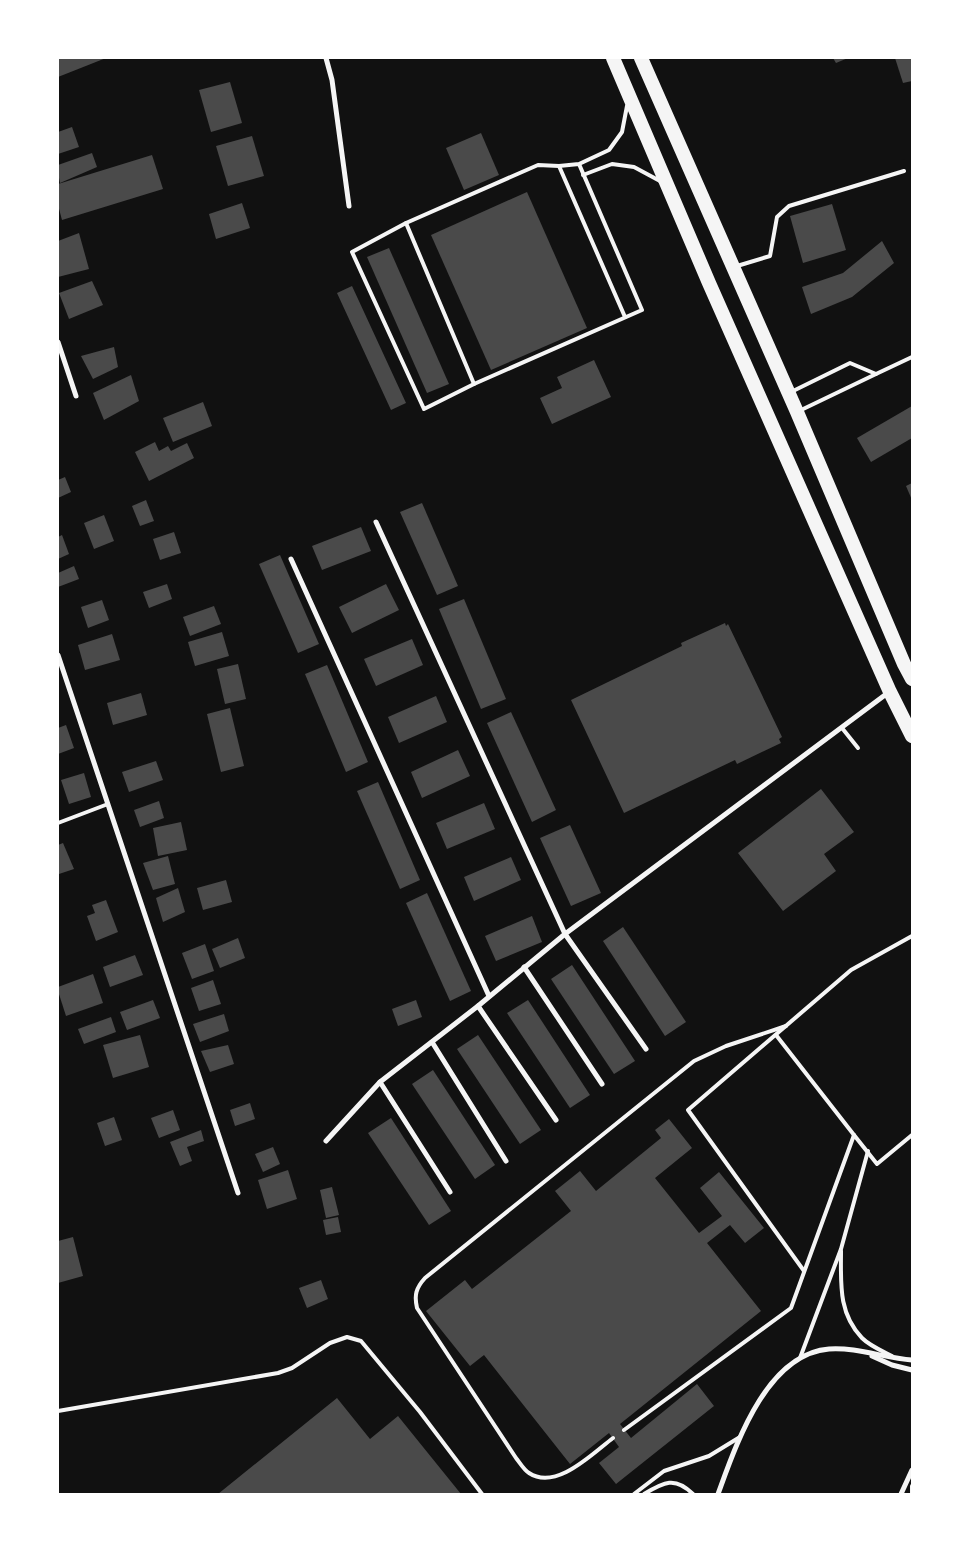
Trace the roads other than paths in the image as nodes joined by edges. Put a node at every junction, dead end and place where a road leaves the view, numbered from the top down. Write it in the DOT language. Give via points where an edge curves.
graph roads {
  1 [pos="326,58"];
  2 [pos="613,58"];
  3 [pos="641,58"];
  4 [pos="629,96"];
  5 [pos="578,164"];
  6 [pos="559,166"];
  7 [pos="904,171"];
  8 [pos="584,175"];
  9 [pos="672,196"];
  10 [pos="349,206"];
  11 [pos="406,223"];
  12 [pos="732,267"];
  13 [pos="625,317"];
  14 [pos="58,342"];
  15 [pos="912,356"];
  16 [pos="876,374"];
  17 [pos="474,384"];
  18 [pos="789,393"];
  19 [pos="76,396"];
  20 [pos="797,412"];
  21 [pos="376,522"];
  22 [pos="292,559"];
  23 [pos="58,656"];
  24 [pos="912,679"];
  25 [pos="890,692"];
  26 [pos="842,728"];
  27 [pos="912,736"];
  28 [pos="858,748"];
  29 [pos="108,804"];
  30 [pos="58,823"];
  31 [pos="565,934"];
  32 [pos="912,936"];
  33 [pos="524,967"];
  34 [pos="489,996"];
  35 [pos="478,1006"];
  36 [pos="786,1026"];
  37 [pos="776,1035"];
  38 [pos="432,1042"];
  39 [pos="646,1049"];
  40 [pos="380,1082"];
  41 [pos="602,1084"];
  42 [pos="556,1120"];
  43 [pos="854,1135"];
  44 [pos="912,1135"];
  45 [pos="326,1141"];
  46 [pos="868,1151"];
  47 [pos="506,1161"];
  48 [pos="450,1192"];
  49 [pos="238,1193"];
  50 [pos="840,1249"];
  51 [pos="804,1272"];
  52 [pos="864,1353"];
  53 [pos="800,1358"];
  54 [pos="896,1358"];
  55 [pos="912,1360"];
  56 [pos="912,1370"];
  57 [pos="58,1411"];
  58 [pos="624,1430"];
  59 [pos="742,1436"];
  60 [pos="613,1438"];
  61 [pos="912,1470"];
  62 [pos="912,1486"];
  63 [pos="482,1494"];
  64 [pos="634,1494"];
  65 [pos="644,1494"];
  66 [pos="693,1494"];
  67 [pos="718,1494"];
  68 [pos="902,1494"];
  69 [pos="912,1494"];
  1 -- 10 [label="street" via="332,80"];
  2 -- 4 [label="highway"];
  3 -- 12 [label="highway"];
  4 -- 5 [label="lane" via="622,132 609,150"];
  4 -- 9 [label="highway"];
  5 -- 6 [label="lane"];
  5 -- 8 [label="lane"];
  6 -- 11 [label="lane" via="538,165"];
  6 -- 13 [label="lane"];
  7 -- 12 [label="lane" via="788,206 777,217 770,256"];
  8 -- 9 [label="lane" via="612,164 634,167 660,180"];
  8 -- 13 [label="lane" via="642,310"];
  9 -- 25 [label="highway"];
  11 -- 17 [label="lane"];
  11 -- 17 [label="lane" via="352,252 424,409"];
  12 -- 18 [label="highway"];
  13 -- 17 [label="lane"];
  14 -- 19 [label="street"];
  15 -- 16 [label="lane"];
  16 -- 18 [label="lane" via="850,363"];
  16 -- 20 [label="lane"];
  18 -- 20 [label="highway"];
  20 -- 24 [label="highway"];
  21 -- 31 [label="street"];
  22 -- 34 [label="street"];
  23 -- 29 [label="street"];
  25 -- 26 [label="street"];
  25 -- 27 [label="highway"];
  26 -- 28 [label="lane"];
  26 -- 31 [label="street"];
  29 -- 30 [label="lane"];
  29 -- 49 [label="street"];
  31 -- 33 [label="street"];
  31 -- 39 [label="street"];
  32 -- 36 [label="lane" via="851,970"];
  33 -- 34 [label="street"];
  33 -- 41 [label="street"];
  34 -- 35 [label="street"];
  35 -- 38 [label="street"];
  35 -- 42 [label="street"];
  36 -- 37 [label="lane"];
  36 -- 60 [label="lane" via="726,1046 694,1061 418,1286 414,1296 417,1308 528,1472 553,1478 569,1471"];
  37 -- 43 [label="lane"];
  37 -- 51 [label="lane" via="688,1110"];
  38 -- 40 [label="street"];
  38 -- 47 [label="street"];
  40 -- 45 [label="street"];
  40 -- 48 [label="street"];
  43 -- 46 [label="lane"];
  43 -- 51 [label="lane"];
  44 -- 46 [label="lane" via="877,1164"];
  46 -- 50 [label="lane"];
  50 -- 53 [label="lane"];
  50 -- 54 [label="lane" via="842,1302 850,1322 863,1339"];
  51 -- 58 [label="lane" via="791,1308"];
  52 -- 53 [label="street" via="828,1349"];
  52 -- 54 [label="street"];
  52 -- 56 [label="street"];
  53 -- 59 [label="street" via="782,1372 762,1395"];
  54 -- 55 [label="street"];
  57 -- 63 [label="lane" via="278,1373 292,1368 330,1342 347,1337 361,1341"];
  59 -- 64 [label="lane" via="709,1456 664,1471"];
  59 -- 67 [label="street"];
  61 -- 68 [label="street"];
  62 -- 69 [label="lane"];
  65 -- 66 [label="lane" via="670,1482 678,1483"];
}
